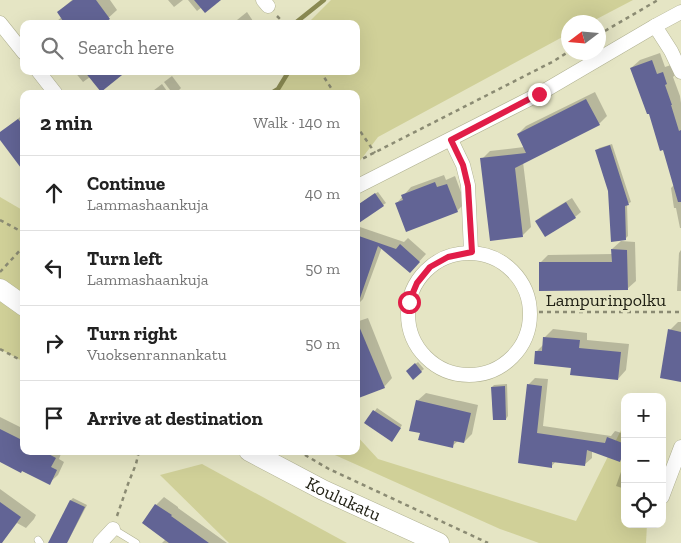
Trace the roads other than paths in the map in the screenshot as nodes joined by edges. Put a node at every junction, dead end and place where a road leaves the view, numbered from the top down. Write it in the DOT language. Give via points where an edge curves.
graph roads {
  1 [pos="681,12"];
  2 [pos="0,23"];
  3 [pos="656,26"];
  4 [pos="20,48"];
  5 [pos="681,72"];
  6 [pos="41,75"];
  7 [pos="53,90"];
  8 [pos="451,140"];
  9 [pos="360,185"];
  10 [pos="472,252"];
  11 [pos="0,289"];
  12 [pos="20,303"];
  13 [pos="681,447"];
  14 [pos="257,455"];
  15 [pos="666,486"];
  16 [pos="112,529"];
  17 [pos="100,543"];
  18 [pos="136,543"];
  19 [pos="439,543"];
  1 -- 3 [label="street"];
  2 -- 4 [label="street"];
  3 -- 5 [label="street"];
  3 -- 8 [label="street" via="539,94"];
  6 -- 7 [label="street"];
  8 -- 9 [label="street"];
  8 -- 10 [label="street" via="463,165 468,186"];
  10 -- 10 [label="street" via="448,257 430,267 417,283 409,302 409,323 415,343 427,360 445,371 465,376 486,374 504,365 519,351 528,332 531,312 525,289 512,270 492,257"];
  11 -- 12 [label="street"];
  13 -- 15 [label="street"];
  14 -- 19 [label="street, Koulukatu" via="323,490"];
  16 -- 17 [label="street"];
  16 -- 18 [label="lane"];
}
